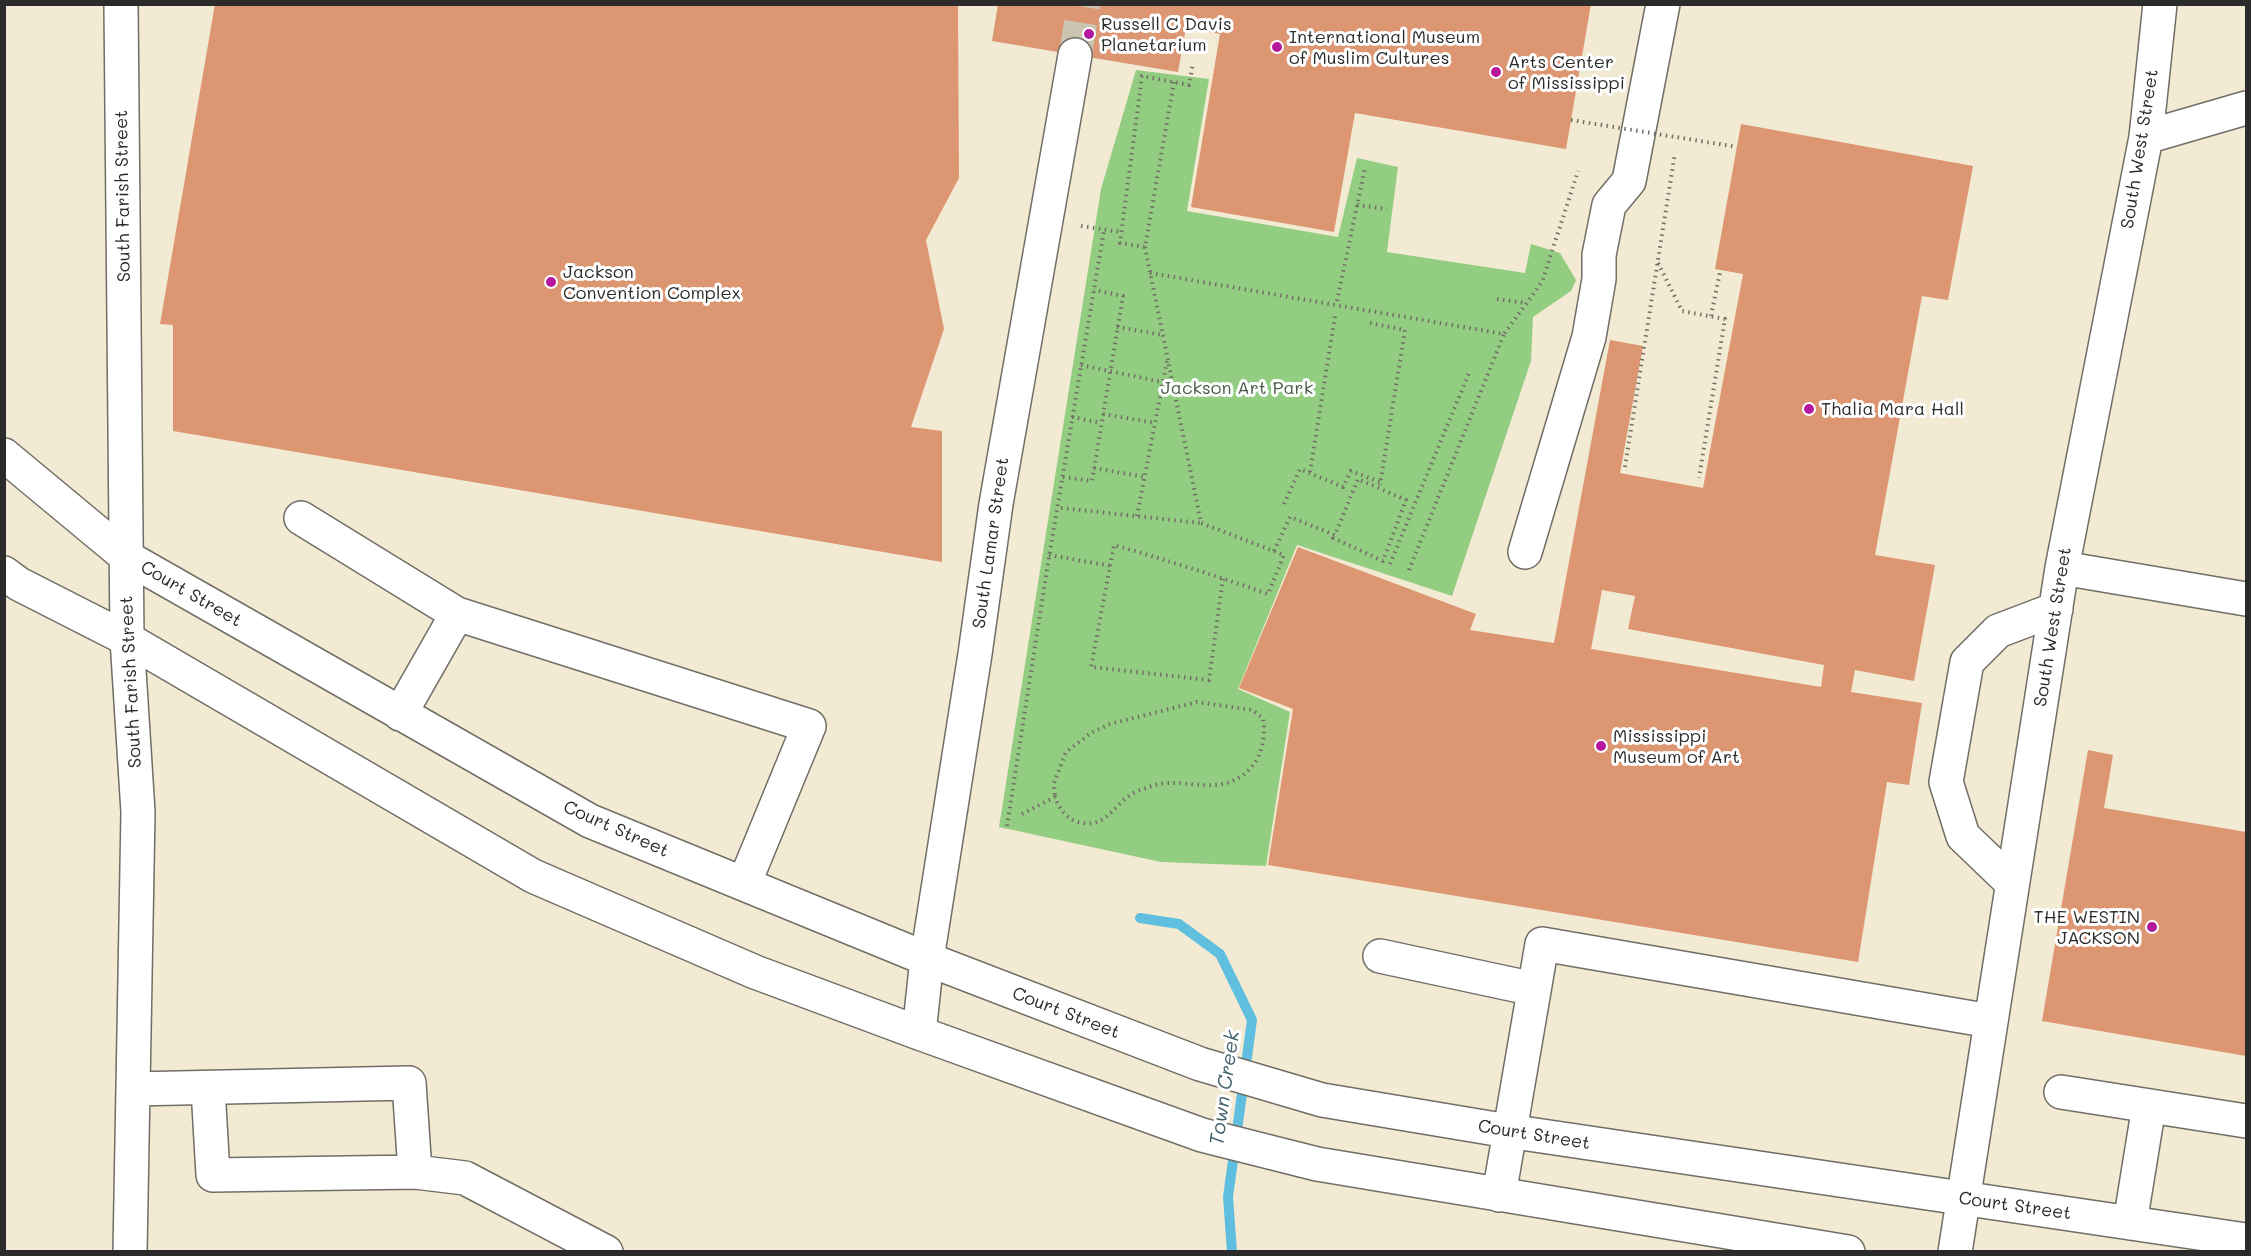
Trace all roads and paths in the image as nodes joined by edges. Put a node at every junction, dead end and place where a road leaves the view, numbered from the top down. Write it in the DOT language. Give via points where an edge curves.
graph roads {
  1 [pos="121,4"];
  2 [pos="1663,4"];
  3 [pos="2160,4"];
  4 [pos="1075,55"];
  5 [pos="1193,64"];
  6 [pos="1174,82"];
  7 [pos="2247,108"];
  8 [pos="1571,120"];
  9 [pos="2146,137"];
  10 [pos="1737,147"];
  11 [pos="1675,153"];
  12 [pos="1365,168"];
  13 [pos="1578,171"];
  14 [pos="1357,205"];
  15 [pos="1387,209"];
  16 [pos="1071,225"];
  17 [pos="1104,230"];
  18 [pos="1121,232"];
  19 [pos="1145,247"];
  20 [pos="1658,262"];
  21 [pos="1719,272"];
  22 [pos="1150,273"];
  23 [pos="1094,290"];
  24 [pos="1497,299"];
  25 [pos="1337,301"];
  26 [pos="1526,303"];
  27 [pos="1335,315"];
  28 [pos="1711,316"];
  29 [pos="1370,323"];
  30 [pos="1118,327"];
  31 [pos="1504,334"];
  32 [pos="1163,335"];
  33 [pos="1167,358"];
  34 [pos="1081,366"];
  35 [pos="1110,372"];
  36 [pos="1469,373"];
  37 [pos="1162,382"];
  38 [pos="1103,414"];
  39 [pos="1072,417"];
  40 [pos="1101,423"];
  41 [pos="1155,423"];
  42 [pos="4,455"];
  43 [pos="1625,467"];
  44 [pos="1094,468"];
  45 [pos="1310,472"];
  46 [pos="1063,477"];
  47 [pos="1144,477"];
  48 [pos="1699,477"];
  49 [pos="1284,504"];
  50 [pos="1061,508"];
  51 [pos="1137,516"];
  52 [pos="301,518"];
  53 [pos="1201,523"];
  54 [pos="1335,535"];
  55 [pos="1275,551"];
  56 [pos="1525,552"];
  57 [pos="1049,555"];
  58 [pos="128,558"];
  59 [pos="1390,564"];
  60 [pos="1112,566"];
  61 [pos="2062,568"];
  62 [pos="1409,570"];
  63 [pos="4,573"];
  64 [pos="1223,578"];
  65 [pos="2247,599"];
  66 [pos="2056,609"];
  67 [pos="457,614"];
  68 [pos="127,639"];
  69 [pos="400,714"];
  70 [pos="1054,797"];
  71 [pos="1022,814"];
  72 [pos="1007,826"];
  73 [pos="744,884"];
  74 [pos="2012,884"];
  75 [pos="1380,956"];
  76 [pos="927,959"];
  77 [pos="1534,989"];
  78 [pos="1990,1021"];
  79 [pos="919,1033"];
  80 [pos="208,1088"];
  81 [pos="133,1089"];
  82 [pos="2061,1092"];
  83 [pos="2149,1106"];
  84 [pos="2247,1121"];
  85 [pos="1508,1131"];
  86 [pos="415,1172"];
  87 [pos="1498,1195"];
  88 [pos="1962,1198"];
  89 [pos="2130,1223"];
  90 [pos="2247,1240"];
  91 [pos="130,1251"];
  92 [pos="606,1251"];
  93 [pos="1848,1251"];
  94 [pos="1955,1251"];
  1 -- 58 [label="street, South Farish Street"];
  2 -- 56 [label="street" via="1629,181 1609,205 1589,337"];
  3 -- 9 [label="street, South West Street"];
  4 -- 76 [label="street, South Lamar Street" via="996,504"];
  5 -- 6 [label="path" via="1189,85"];
  6 -- 18 [label="path" via="1142,76"];
  6 -- 19 [label="path"];
  7 -- 9 [label="street"];
  8 -- 10 [label="path, bridge"];
  9 -- 61 [label="street, South West Street"];
  11 -- 20 [label="path"];
  12 -- 14 [label="path"];
  13 -- 26 [label="path" via="1542,282"];
  14 -- 15 [label="path"];
  14 -- 25 [label="path"];
  16 -- 17 [label="path"];
  17 -- 18 [label="path"];
  17 -- 23 [label="path"];
  18 -- 19 [label="path" via="1120,243"];
  19 -- 22 [label="path"];
  20 -- 28 [label="path" via="1682,311"];
  20 -- 43 [label="path"];
  21 -- 28 [label="path"];
  22 -- 31 [label="path"];
  22 -- 32 [label="path"];
  23 -- 30 [label="path" via="1123,296"];
  23 -- 34 [label="path"];
  24 -- 26 [label="path"];
  26 -- 31 [label="path"];
  27 -- 45 [label="path"];
  28 -- 48 [label="path" via="1725,318"];
  29 -- 45 [label="path" via="1406,330 1380,483 1351,471 1342,487"];
  30 -- 32 [label="path"];
  30 -- 35 [label="path"];
  31 -- 62 [label="path"];
  32 -- 33 [label="path"];
  33 -- 37 [label="path"];
  33 -- 53 [label="path"];
  34 -- 35 [label="path"];
  34 -- 39 [label="path"];
  35 -- 37 [label="path"];
  35 -- 38 [label="path"];
  36 -- 59 [label="path"];
  37 -- 41 [label="path"];
  38 -- 40 [label="path"];
  38 -- 41 [label="path"];
  39 -- 40 [label="path"];
  39 -- 46 [label="path"];
  40 -- 44 [label="path"];
  41 -- 47 [label="path"];
  42 -- 58 [label="street, Court Street"];
  44 -- 46 [label="path" via="1092,481"];
  44 -- 47 [label="path"];
  45 -- 49 [label="path" via="1300,469"];
  46 -- 57 [label="path"];
  47 -- 51 [label="path"];
  50 -- 51 [label="path"];
  51 -- 53 [label="path"];
  52 -- 67 [label="street"];
  53 -- 55 [label="path"];
  54 -- 54 [label="path" via="1358,479 1406,500 1383,561 1333,538"];
  54 -- 55 [label="path" via="1290,517"];
  55 -- 64 [label="path" via="1284,555 1268,594"];
  57 -- 60 [label="path"];
  57 -- 72 [label="path"];
  58 -- 68 [label="street, South Farish Street"];
  58 -- 69 [label="street, Court Street"];
  60 -- 64 [label="path" via="1114,545"];
  60 -- 64 [label="path" via="1091,667 1209,681"];
  61 -- 65 [label="street"];
  61 -- 66 [label="street, South West Street"];
  63 -- 68 [label="street"];
  66 -- 74 [label="street, South West Street"];
  66 -- 74 [label="street" via="1998,631 1967,662 1946,782 1962,836"];
  67 -- 69 [label="street"];
  67 -- 73 [label="street" via="809,726"];
  68 -- 79 [label="street" via="533,876 755,972"];
  68 -- 81 [label="street, South Farish Street" via="138,812"];
  69 -- 73 [label="street, Court Street" via="590,821"];
  70 -- 70 [label="path" via="1059,810 1069,817 1082,823 1098,823 1131,794 1153,785 1221,785 1237,778 1259,759 1265,744 1263,718 1252,710 1197,702 1110,724 1066,752 1054,783"];
  70 -- 71 [label="path"];
  73 -- 76 [label="street, Court Street"];
  74 -- 78 [label="street, South West Street"];
  75 -- 77 [label="street"];
  76 -- 79 [label="street, South Lamar Street"];
  76 -- 85 [label="street, Court Street" via="1200,1064 1322,1100"];
  77 -- 78 [label="street" via="1542,944"];
  77 -- 85 [label="street"];
  78 -- 88 [label="street, South West Street"];
  79 -- 87 [label="street" via="1202,1135 1317,1164"];
  80 -- 81 [label="street"];
  80 -- 86 [label="street" via="213,1175"];
  80 -- 86 [label="street" via="409,1083"];
  81 -- 91 [label="street, South Farish Street"];
  82 -- 83 [label="street"];
  83 -- 84 [label="street"];
  83 -- 89 [label="street"];
  85 -- 87 [label="street"];
  85 -- 88 [label="street, Court Street"];
  86 -- 92 [label="street" via="465,1178"];
  87 -- 93 [label="street"];
  88 -- 89 [label="street, Court Street"];
  88 -- 94 [label="street, South West Street"];
  89 -- 90 [label="street, Court Street"];
}
